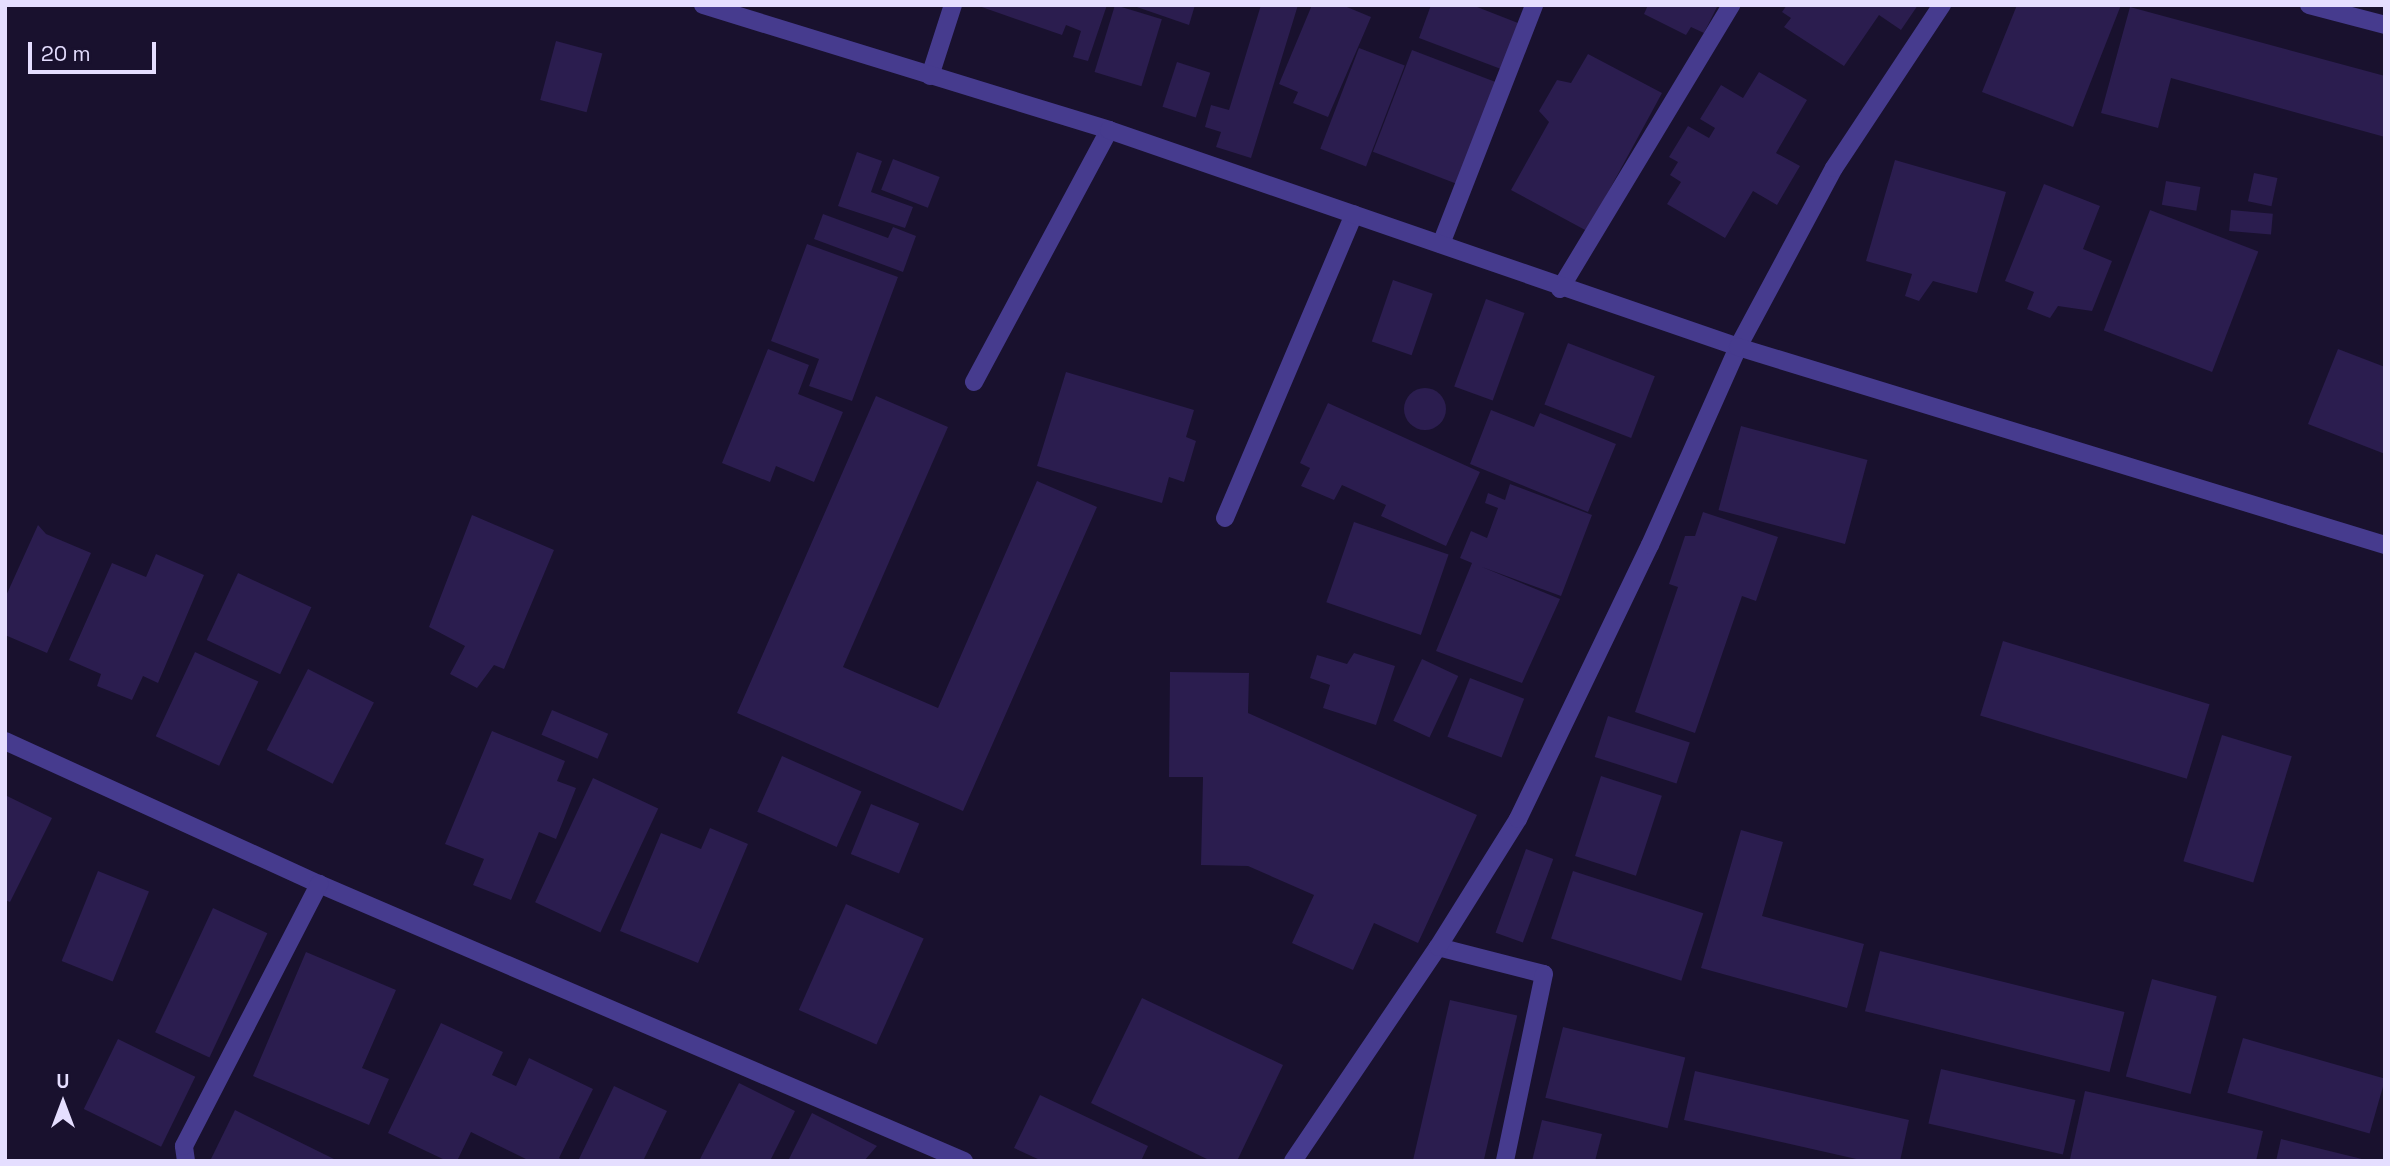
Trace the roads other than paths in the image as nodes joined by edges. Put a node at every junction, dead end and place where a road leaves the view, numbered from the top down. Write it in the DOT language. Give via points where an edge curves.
graph roads {
  1 [pos="703,5"];
  2 [pos="953,5"];
  3 [pos="1534,5"];
  4 [pos="1731,5"];
  5 [pos="1942,5"];
  6 [pos="2309,5"];
  7 [pos="2385,25"];
  8 [pos="930,76"];
  9 [pos="1110,130"];
  10 [pos="1354,214"];
  11 [pos="1441,244"];
  12 [pos="1560,289"];
  13 [pos="1738,347"];
  14 [pos="974,382"];
  15 [pos="1224,518"];
  16 [pos="2385,545"];
  17 [pos="5,741"];
  18 [pos="319,884"];
  19 [pos="1438,947"];
  20 [pos="186,1161"];
  21 [pos="964,1161"];
  22 [pos="1293,1161"];
  23 [pos="1505,1161"];
  1 -- 8 [label="street"];
  2 -- 8 [label="street"];
  3 -- 11 [label="street"];
  4 -- 12 [label="street"];
  5 -- 13 [label="street" via="1834,168"];
  6 -- 7 [label="street"];
  8 -- 9 [label="street"];
  9 -- 10 [label="street"];
  9 -- 14 [label="street"];
  10 -- 11 [label="street"];
  10 -- 15 [label="street"];
  11 -- 12 [label="street"];
  12 -- 13 [label="street"];
  13 -- 16 [label="street"];
  13 -- 19 [label="street" via="1650,545 1530,795"];
  17 -- 18 [label="street"];
  18 -- 20 [label="street" via="184,1146"];
  18 -- 21 [label="street"];
  19 -- 22 [label="street"];
  19 -- 23 [label="street" via="1544,974"];
}
